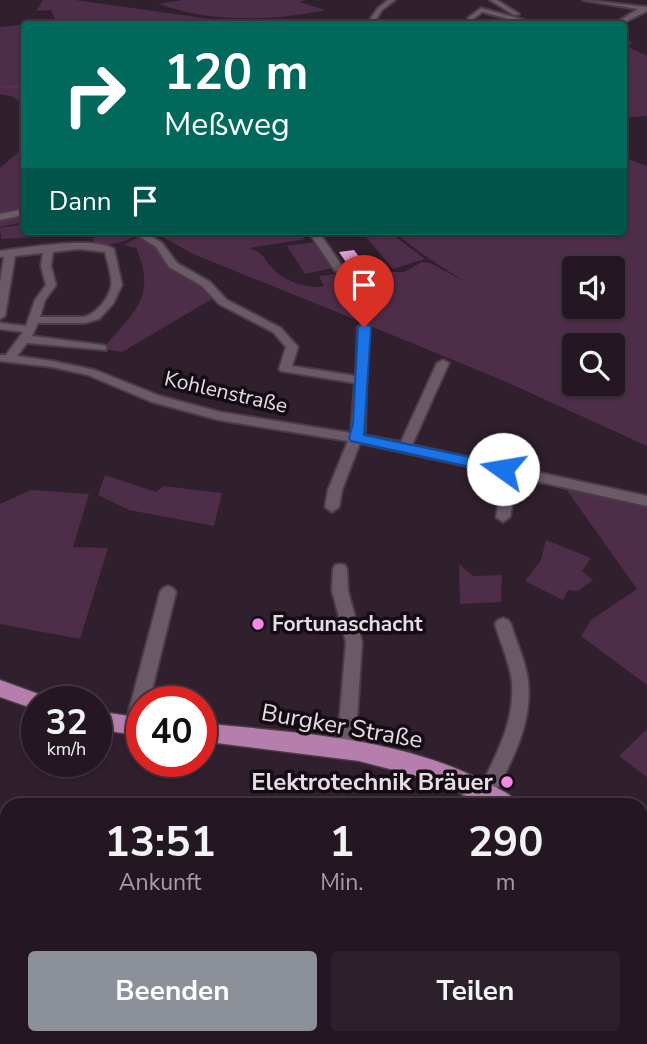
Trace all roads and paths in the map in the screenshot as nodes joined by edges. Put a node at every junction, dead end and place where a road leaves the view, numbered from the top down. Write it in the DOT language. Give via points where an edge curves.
graph roads {
  1 [pos="392,0"];
  2 [pos="494,0"];
  3 [pos="586,0"];
  4 [pos="645,9"];
  5 [pos="470,19"];
  6 [pos="372,21"];
  7 [pos="525,21"];
  8 [pos="529,21"];
  9 [pos="623,21"];
  10 [pos="21,213"];
  11 [pos="0,217"];
  12 [pos="144,235"];
  13 [pos="316,235"];
  14 [pos="48,251"];
  15 [pos="5,253"];
  16 [pos="339,269"];
  17 [pos="0,316"];
  18 [pos="0,326"];
  19 [pos="364,327"];
  20 [pos="30,329"];
  21 [pos="102,348"];
  22 [pos="5,358"];
  23 [pos="443,363"];
  24 [pos="360,380"];
  25 [pos="356,438"];
  26 [pos="405,447"];
  27 [pos="506,470"];
  28 [pos="647,501"];
  29 [pos="332,507"];
  30 [pos="503,517"];
  31 [pos="340,569"];
  32 [pos="168,592"];
  33 [pos="503,624"];
  34 [pos="147,686"];
  35 [pos="0,688"];
  36 [pos="21,696"];
  37 [pos="217,734"];
  38 [pos="346,749"];
  39 [pos="475,795"];
  1 -- 6 [label="street"];
  2 -- 8 [label="street"];
  3 -- 4 [label="street"];
  4 -- 9 [label="street"];
  5 -- 7 [label="street" via="481,10"];
  10 -- 11 [label="street"];
  12 -- 24 [label="street" via="159,245 173,265 206,284 223,302 277,330 292,347 285,369"];
  13 -- 16 [label="street"];
  14 -- 15 [label="street"];
  14 -- 20 [label="street" via="51,285"];
  14 -- 20 [label="street" via="109,248 117,285 95,317"];
  15 -- 17 [label="street"];
  18 -- 20 [label="street"];
  19 -- 24 [label="street"];
  20 -- 21 [label="street"];
  20 -- 22 [label="street"];
  22 -- 25 [label="street, Kohlenstraße" via="112,377 181,407"];
  23 -- 26 [label="street"];
  24 -- 25 [label="street"];
  25 -- 26 [label="street, Kohlenstraße"];
  25 -- 29 [label="street"];
  26 -- 27 [label="street, Kohlenstraße"];
  27 -- 28 [label="street, Kohlenstraße"];
  27 -- 30 [label="street"];
  31 -- 38 [label="street" via="340,591 354,642"];
  32 -- 34 [label="street"];
  33 -- 39 [label="street" via="520,681 517,722 505,757"];
  35 -- 36 [label="main road"];
  37 -- 38 [label="main road, Burgker Straße"];
  38 -- 39 [label="main road, Burgker Straße" via="406,761"];
}
